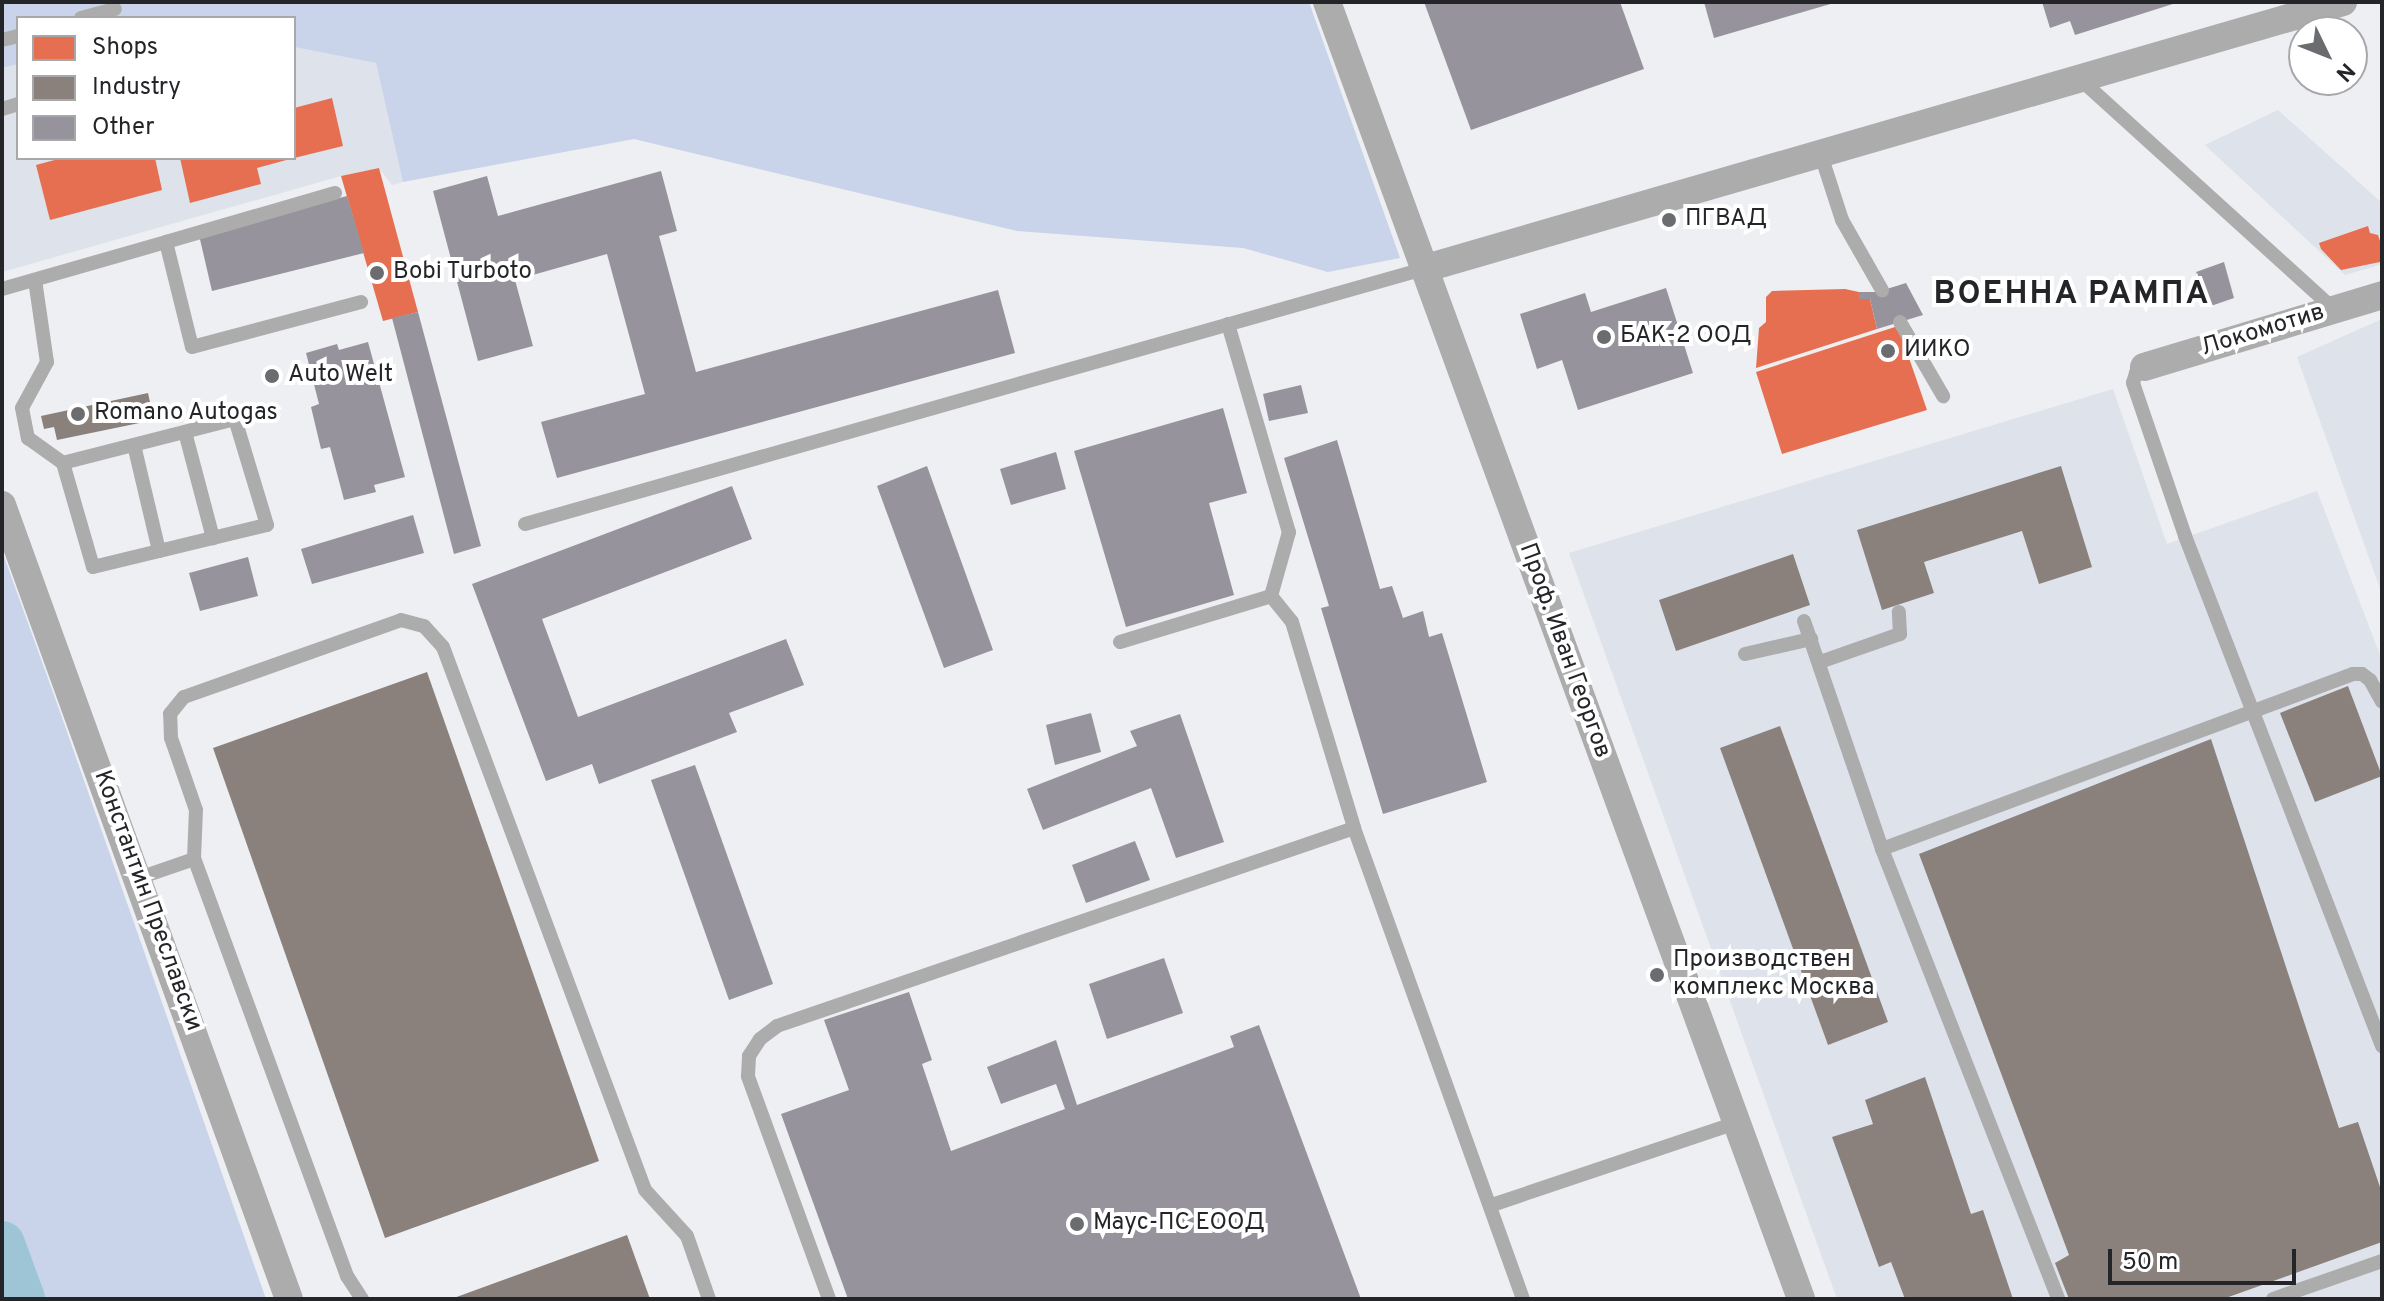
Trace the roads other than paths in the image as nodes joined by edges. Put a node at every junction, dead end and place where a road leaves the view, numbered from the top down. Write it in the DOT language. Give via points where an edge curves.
graph roads {
  1 [pos="1327,2"];
  2 [pos="2343,2"];
  3 [pos="115,9"];
  4 [pos="89,16"];
  5 [pos="2079,79"];
  6 [pos="1821,155"];
  7 [pos="335,193"];
  8 [pos="166,242"];
  9 [pos="1423,269"];
  10 [pos="35,280"];
  11 [pos="2,289"];
  12 [pos="1882,290"];
  13 [pos="2382,295"];
  14 [pos="361,302"];
  15 [pos="2334,309"];
  16 [pos="1900,322"];
  17 [pos="1228,324"];
  18 [pos="2144,367"];
  19 [pos="1943,396"];
  20 [pos="185,432"];
  21 [pos="134,445"];
  22 [pos="63,463"];
  23 [pos="2,505"];
  24 [pos="525,524"];
  25 [pos="213,538"];
  26 [pos="159,551"];
  27 [pos="1271,596"];
  28 [pos="1899,612"];
  29 [pos="1804,621"];
  30 [pos="1811,639"];
  31 [pos="1120,642"];
  32 [pos="1745,654"];
  33 [pos="1820,662"];
  34 [pos="2382,702"];
  35 [pos="2251,712"];
  36 [pos="1354,828"];
  37 [pos="1882,849"];
  38 [pos="194,859"];
  39 [pos="139,878"];
  40 [pos="2382,1046"];
  41 [pos="1738,1122"];
  42 [pos="1492,1205"];
  43 [pos="2382,1261"];
  44 [pos="289,1299"];
  45 [pos="362,1299"];
  46 [pos="709,1299"];
  47 [pos="829,1299"];
  48 [pos="1523,1299"];
  49 [pos="1801,1299"];
  50 [pos="2058,1299"];
  51 [pos="2273,1299"];
  1 -- 9 [label="street, Проф. Иван Георгов"];
  2 -- 5 [label="street"];
  3 -- 4 [label="lane"];
  5 -- 6 [label="street"];
  5 -- 15 [label="lane"];
  6 -- 9 [label="street"];
  6 -- 12 [label="lane" via="1842,220"];
  7 -- 8 [label="lane"];
  8 -- 10 [label="lane"];
  8 -- 14 [label="lane" via="192,347"];
  9 -- 17 [label="lane"];
  9 -- 41 [label="street, Проф. Иван Георгов"];
  10 -- 11 [label="lane"];
  10 -- 22 [label="lane" via="47,362 22,408 28,438"];
  13 -- 15 [label="street, Локомотив"];
  15 -- 18 [label="street, Локомотив"];
  16 -- 19 [label="lane"];
  17 -- 24 [label="lane"];
  17 -- 27 [label="lane" via="1289,532"];
  18 -- 35 [label="lane" via="2133,383"];
  20 -- 21 [label="lane"];
  20 -- 25 [label="lane"];
  20 -- 25 [label="lane" via="235,419 267,525"];
  21 -- 22 [label="lane"];
  21 -- 26 [label="lane"];
  22 -- 26 [label="lane" via="93,567"];
  23 -- 39 [label="street, Константин Преславски"];
  25 -- 26 [label="lane"];
  27 -- 31 [label="lane"];
  27 -- 36 [label="lane" via="1292,622"];
  28 -- 33 [label="lane" via="1900,634"];
  29 -- 30 [label="lane"];
  30 -- 32 [label="lane"];
  30 -- 33 [label="lane"];
  33 -- 37 [label="lane"];
  34 -- 35 [label="lane" via="2370,680 2353,674"];
  35 -- 37 [label="lane"];
  35 -- 40 [label="lane"];
  36 -- 42 [label="lane"];
  36 -- 47 [label="lane" via="777,1026 760,1039 749,1056 748,1076"];
  37 -- 50 [label="lane"];
  38 -- 39 [label="lane"];
  38 -- 45 [label="lane" via="347,1276"];
  38 -- 46 [label="lane" via="196,810 171,738 170,714 184,697 401,620 424,626 443,647 645,1190 687,1236"];
  39 -- 44 [label="street, Константин Преславски"];
  41 -- 42 [label="lane"];
  41 -- 49 [label="street, Проф. Иван Георгов"];
  42 -- 48 [label="lane"];
  43 -- 51 [label="lane"];
}
